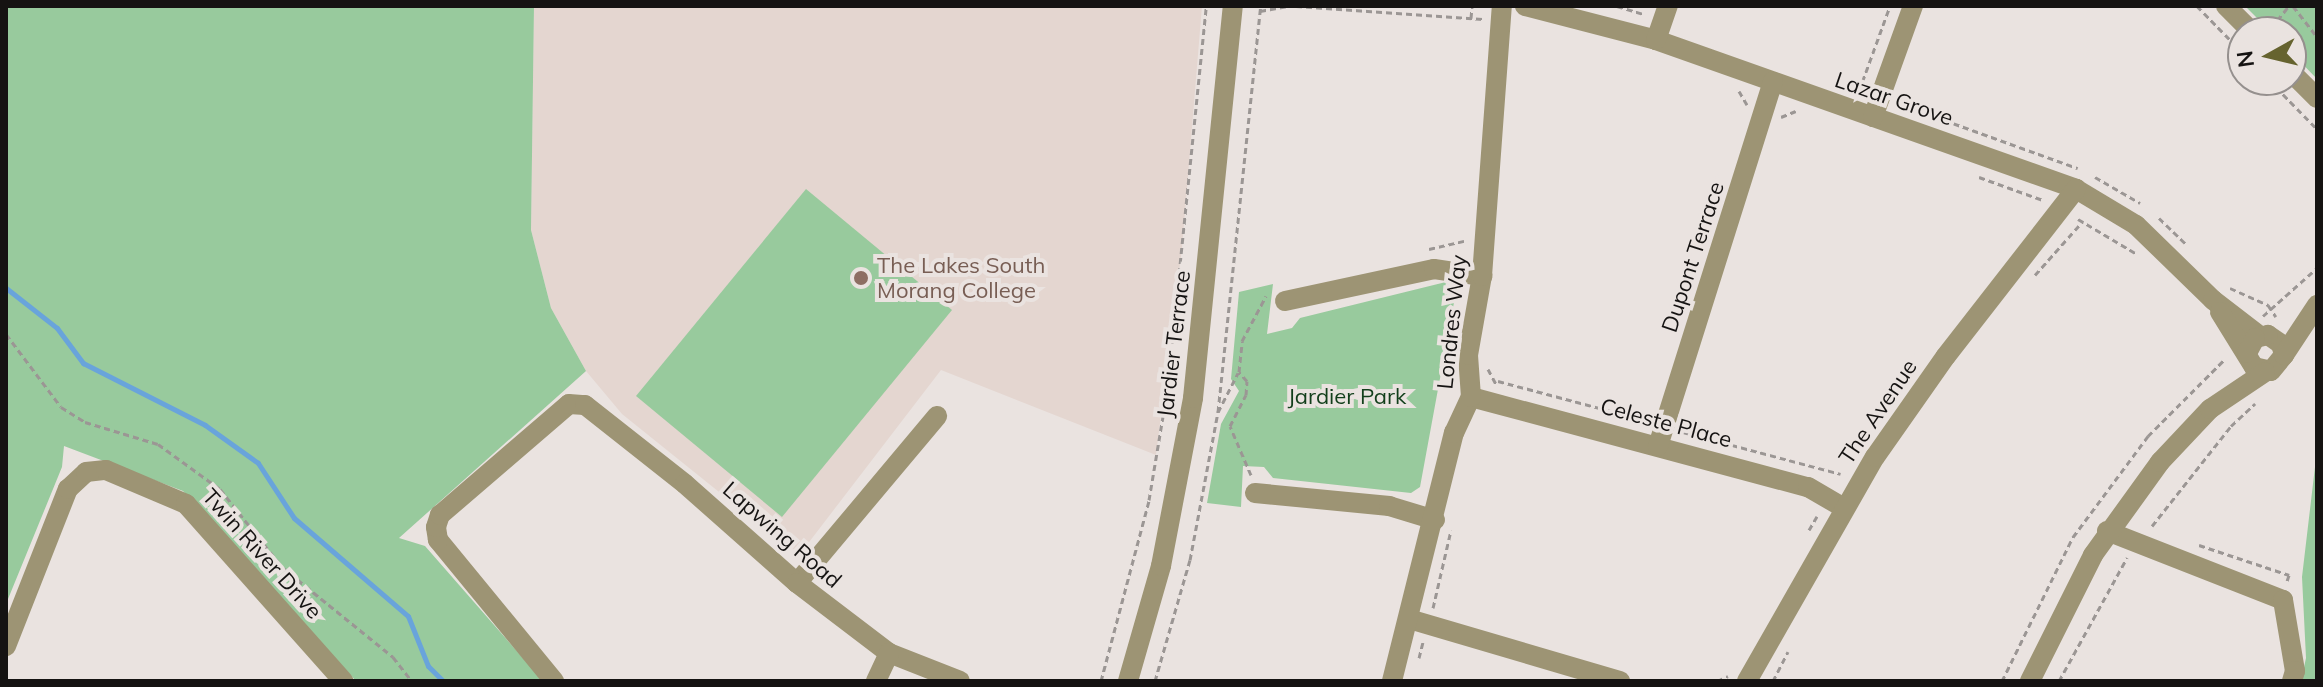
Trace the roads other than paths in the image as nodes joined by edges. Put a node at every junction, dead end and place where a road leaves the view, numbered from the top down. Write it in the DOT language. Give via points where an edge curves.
graph roads {
  1 [pos="1233,6"];
  2 [pos="1525,6"];
  3 [pos="1913,6"];
  4 [pos="1501,13"];
  5 [pos="1662,22"];
  6 [pos="1773,82"];
  7 [pos="1873,117"];
  8 [pos="2076,189"];
  9 [pos="1482,276"];
  10 [pos="2213,300"];
  11 [pos="1285,301"];
  12 [pos="2316,305"];
  13 [pos="2259,332"];
  14 [pos="2284,355"];
  15 [pos="2246,365"];
  16 [pos="1471,397"];
  17 [pos="937,416"];
  18 [pos="1658,446"];
  19 [pos="1255,493"];
  20 [pos="1844,508"];
  21 [pos="1435,520"];
  22 [pos="2107,531"];
  23 [pos="797,583"];
  24 [pos="1409,619"];
  25 [pos="6,646"];
  26 [pos="889,653"];
  27 [pos="343,681"];
  28 [pos="554,681"];
  29 [pos="876,681"];
  30 [pos="960,681"];
  31 [pos="1128,681"];
  32 [pos="1392,681"];
  33 [pos="1620,681"];
  34 [pos="1747,681"];
  35 [pos="2030,681"];
  36 [pos="2292,681"];
  1 -- 31 [label="street, Jardier Terrace" via="1193,398 1161,566"];
  2 -- 5 [label="street, Lazar Grove"];
  3 -- 7 [label="street"];
  4 -- 9 [label="street, Londres Way"];
  5 -- 6 [label="street, Lazar Grove"];
  6 -- 7 [label="street, Lazar Grove"];
  6 -- 18 [label="street, Dupont Terrace"];
  7 -- 8 [label="street, Lazar Grove"];
  8 -- 10 [label="street, Lazar Grove" via="2136,225"];
  8 -- 20 [label="street, The Avenue" via="2065,210 1946,356"];
  9 -- 11 [label="street" via="1434,269"];
  9 -- 16 [label="street, Londres Way" via="1468,355"];
  10 -- 13 [label="street, Lazar Grove"];
  10 -- 15 [label="street, Lazar Grove"];
  12 -- 13 [label="street"];
  12 -- 14 [label="street"];
  13 -- 14 [label="street, Lazar Grove" via="2278,340"];
  13 -- 15 [label="street"];
  14 -- 15 [label="street" via="2280,365"];
  15 -- 22 [label="street"];
  16 -- 18 [label="street, Celeste Place"];
  16 -- 21 [label="street, Londres Way" via="1454,433"];
  17 -- 23 [label="street"];
  18 -- 20 [label="street, Celeste Place" via="1819,491"];
  19 -- 21 [label="street" via="1389,506"];
  20 -- 34 [label="street, The Avenue"];
  21 -- 24 [label="street, Londres Way"];
  22 -- 35 [label="street"];
  22 -- 36 [label="street" via="2283,600 2295,671"];
  23 -- 26 [label="street, Lapwing Road"];
  23 -- 28 [label="street, Lapwing Road" via="585,405 569,404 440,515 436,527 438,540"];
  24 -- 32 [label="street, Londres Way"];
  24 -- 33 [label="street"];
  25 -- 27 [label="street, Twin River Drive" via="68,489 78,476 99,469 186,504"];
  26 -- 29 [label="street"];
  26 -- 30 [label="street, Lapwing Road"];
}
